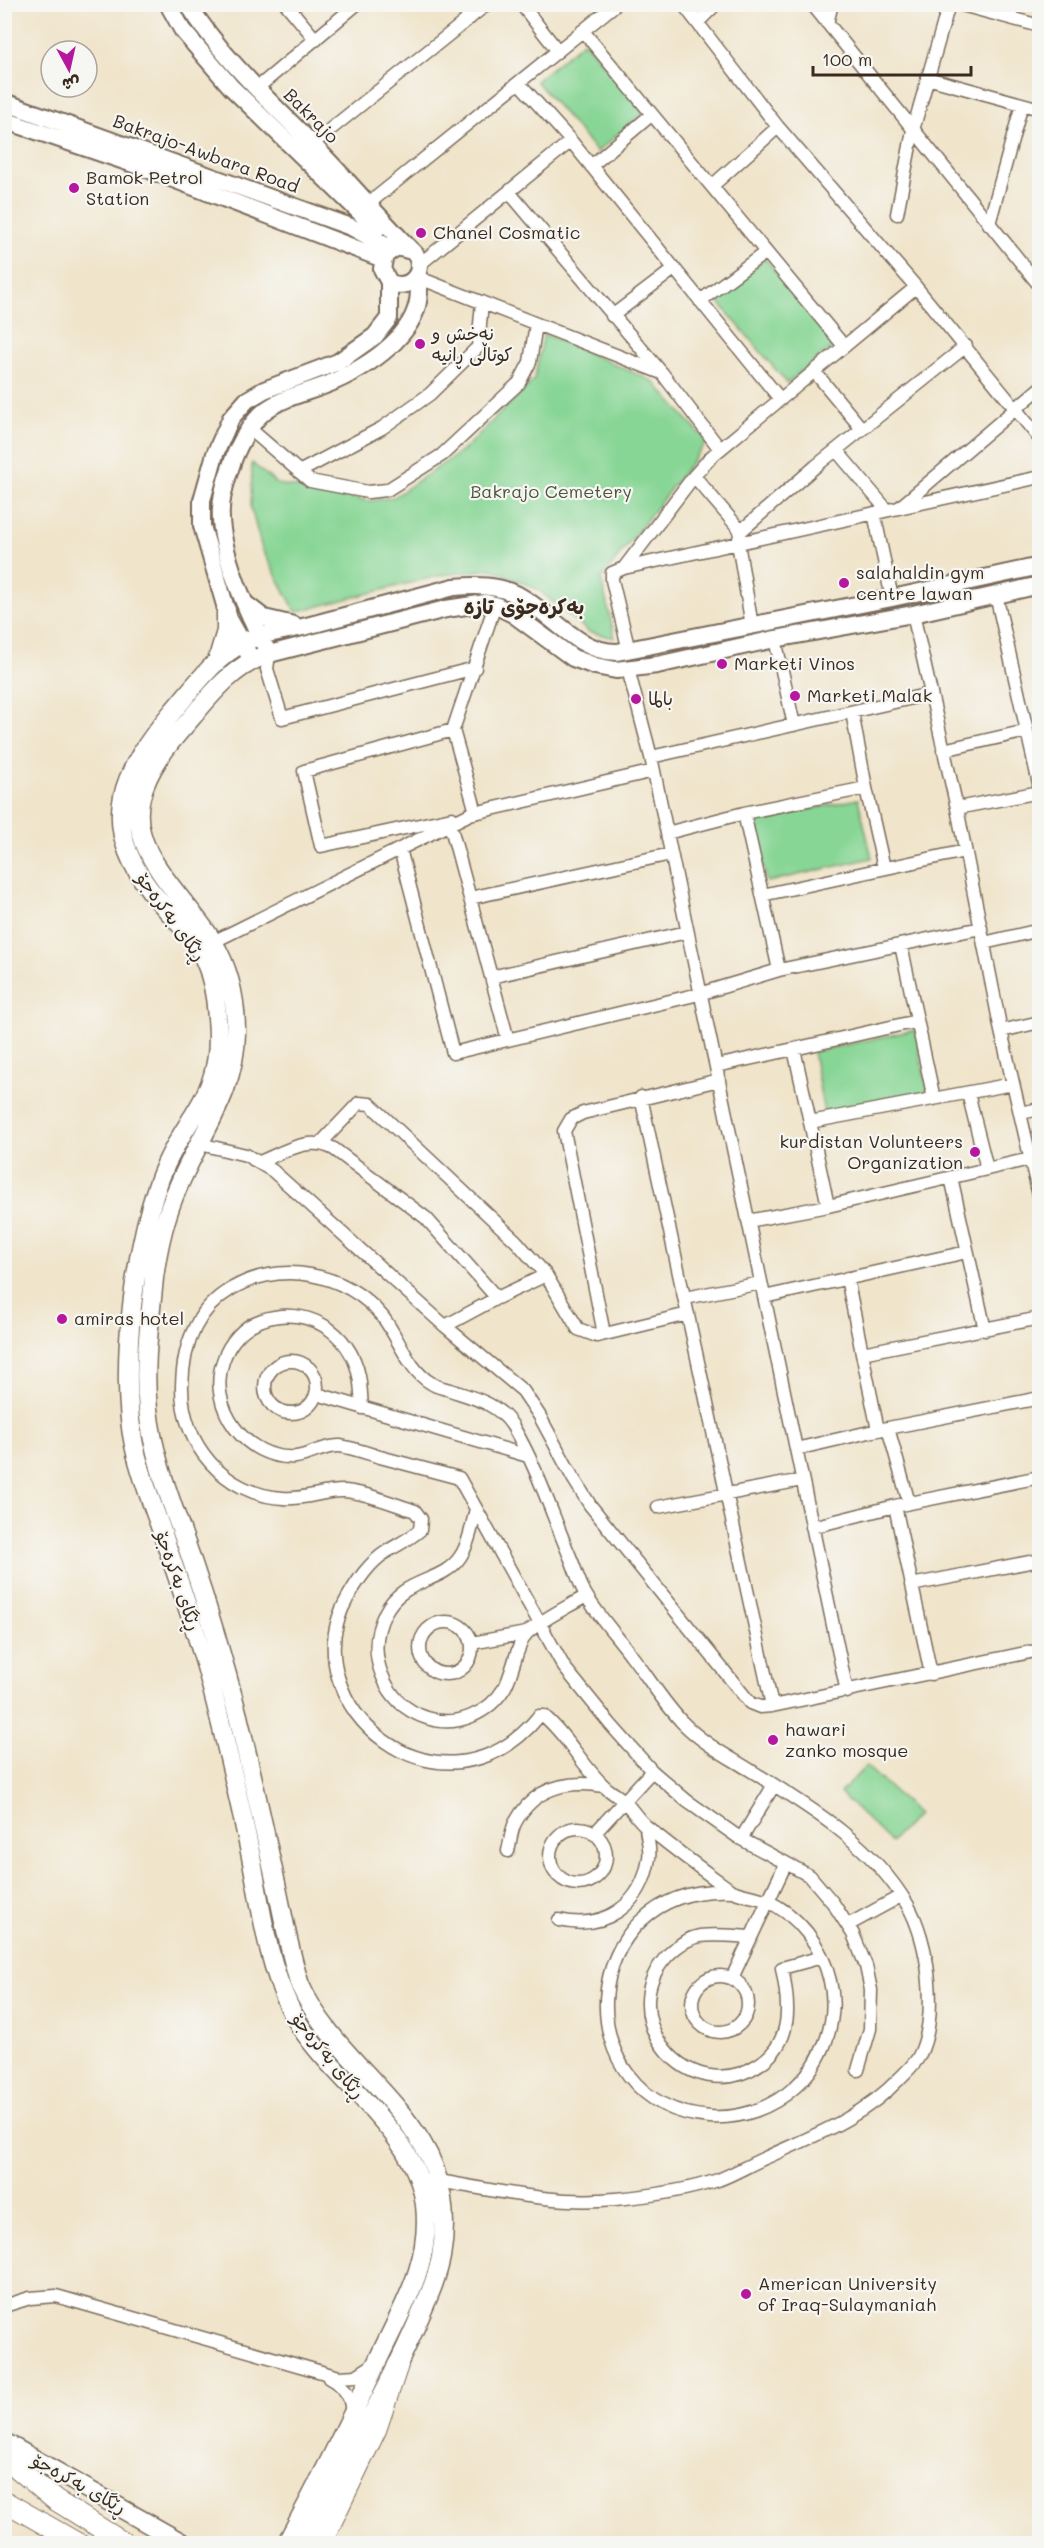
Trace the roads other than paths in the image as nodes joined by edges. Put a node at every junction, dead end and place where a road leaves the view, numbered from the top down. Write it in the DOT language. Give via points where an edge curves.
graph roads {
  1 [pos="168,4"];
  2 [pos="188,4"];
  3 [pos="286,4"];
  4 [pos="357,4"];
  5 [pos="459,4"];
  6 [pos="487,4"];
  7 [pos="521,4"];
  8 [pos="616,4"];
  9 [pos="683,4"];
  10 [pos="716,4"];
  11 [pos="812,4"];
  12 [pos="832,4"];
  13 [pos="949,4"];
  14 [pos="958,4"];
  15 [pos="470,18"];
  16 [pos="698,22"];
  17 [pos="827,23"];
  18 [pos="1040,26"];
  19 [pos="583,31"];
  20 [pos="316,39"];
  21 [pos="558,51"];
  22 [pos="220,63"];
  23 [pos="927,78"];
  24 [pos="519,82"];
  25 [pos="256,89"];
  26 [pos="1022,104"];
  27 [pos="1040,109"];
  28 [pos="10,112"];
  29 [pos="651,115"];
  30 [pos="778,127"];
  31 [pos="913,130"];
  32 [pos="571,141"];
  33 [pos="312,144"];
  34 [pos="591,166"];
  35 [pos="712,186"];
  36 [pos="509,192"];
  37 [pos="368,204"];
  38 [pos="897,214"];
  39 [pos="989,224"];
  40 [pos="766,252"];
  41 [pos="403,258"];
  42 [pos="674,269"];
  43 [pos="389,282"];
  44 [pos="916,286"];
  45 [pos="1040,286"];
  46 [pos="700,301"];
  47 [pos="482,302"];
  48 [pos="612,316"];
  49 [pos="536,324"];
  50 [pos="844,346"];
  51 [pos="966,346"];
  52 [pos="814,371"];
  53 [pos="662,373"];
  54 [pos="1040,388"];
  55 [pos="780,399"];
  56 [pos="1016,408"];
  57 [pos="249,428"];
  58 [pos="862,429"];
  59 [pos="1040,439"];
  60 [pos="720,449"];
  61 [pos="836,450"];
  62 [pos="299,472"];
  63 [pos="694,476"];
  64 [pos="1040,477"];
  65 [pos="893,509"];
  66 [pos="874,513"];
  67 [pos="740,537"];
  68 [pos="1040,566"];
  69 [pos="624,568"];
  70 [pos="1040,585"];
  71 [pos="996,595"];
  72 [pos="892,598"];
  73 [pos="245,604"];
  74 [pos="495,605"];
  75 [pos="226,610"];
  76 [pos="913,614"];
  77 [pos="752,626"];
  78 [pos="303,627"];
  79 [pos="259,636"];
  80 [pos="775,639"];
  81 [pos="241,643"];
  82 [pos="309,644"];
  83 [pos="629,651"];
  84 [pos="262,661"];
  85 [pos="216,662"];
  86 [pos="475,668"];
  87 [pos="628,669"];
  88 [pos="930,694"];
  89 [pos="852,712"];
  90 [pos="794,725"];
  91 [pos="453,730"];
  92 [pos="1027,731"];
  93 [pos="943,750"];
  94 [pos="1036,751"];
  95 [pos="651,757"];
  96 [pos="654,771"];
  97 [pos="866,788"];
  98 [pos="1040,788"];
  99 [pos="1040,792"];
  100 [pos="957,808"];
  101 [pos="473,813"];
  102 [pos="744,813"];
  103 [pos="450,824"];
  104 [pos="667,833"];
  105 [pos="400,849"];
  106 [pos="965,851"];
  107 [pos="671,854"];
  108 [pos="884,868"];
  109 [pos="762,895"];
  110 [pos="470,898"];
  111 [pos="981,928"];
  112 [pos="1040,930"];
  113 [pos="687,932"];
  114 [pos="213,942"];
  115 [pos="984,943"];
  116 [pos="901,945"];
  117 [pos="779,970"];
  118 [pos="491,977"];
  119 [pos="699,994"];
  120 [pos="917,1021"];
  121 [pos="1040,1022"];
  122 [pos="1001,1031"];
  123 [pos="228,1037"];
  124 [pos="508,1040"];
  125 [pos="794,1049"];
  126 [pos="716,1066"];
  127 [pos="719,1080"];
  128 [pos="1013,1084"];
  129 [pos="968,1093"];
  130 [pos="641,1097"];
  131 [pos="934,1099"];
  132 [pos="1040,1109"];
  133 [pos="1020,1113"];
  134 [pos="810,1122"];
  135 [pos="321,1143"];
  136 [pos="200,1144"];
  137 [pos="1030,1159"];
  138 [pos="260,1162"];
  139 [pos="987,1169"];
  140 [pos="951,1177"];
  141 [pos="1040,1200"];
  142 [pos="828,1206"];
  143 [pos="748,1221"];
  144 [pos="967,1252"];
  145 [pos="546,1275"];
  146 [pos="847,1278"];
  147 [pos="761,1284"];
  148 [pos="764,1297"];
  149 [pos="497,1298"];
  150 [pos="684,1299"];
  151 [pos="688,1314"];
  152 [pos="1040,1318"];
  153 [pos="445,1326"];
  154 [pos="985,1330"];
  155 [pos="597,1336"];
  156 [pos="862,1353"];
  157 [pos="317,1394"];
  158 [pos="1040,1398"];
  159 [pos="362,1408"];
  160 [pos="883,1429"];
  161 [pos="796,1449"];
  162 [pos="528,1456"];
  163 [pos="1040,1478"];
  164 [pos="802,1480"];
  165 [pos="726,1497"];
  166 [pos="909,1503"];
  167 [pos="895,1506"];
  168 [pos="658,1508"];
  169 [pos="476,1509"];
  170 [pos="812,1527"];
  171 [pos="1040,1560"];
  172 [pos="911,1585"];
  173 [pos="586,1596"];
  174 [pos="540,1625"];
  175 [pos="526,1633"];
  176 [pos="472,1643"];
  177 [pos="1040,1650"];
  178 [pos="931,1674"];
  179 [pos="847,1692"];
  180 [pos="772,1706"];
  181 [pos="652,1771"];
  182 [pos="774,1785"];
  183 [pos="604,1786"];
  184 [pos="625,1802"];
  185 [pos="645,1826"];
  186 [pos="594,1834"];
  187 [pos="741,1839"];
  188 [pos="508,1851"];
  189 [pos="786,1863"];
  190 [pos="732,1891"];
  191 [pos="901,1896"];
  192 [pos="766,1901"];
  193 [pos="559,1920"];
  194 [pos="848,1925"];
  195 [pos="750,1937"];
  196 [pos="822,1957"];
  197 [pos="732,1978"];
  198 [pos="858,2070"];
  199 [pos="419,2179"];
  200 [pos="440,2181"];
  201 [pos="4,2306"];
  202 [pos="378,2360"];
  203 [pos="398,2365"];
  204 [pos="320,2374"];
  205 [pos="350,2422"];
  206 [pos="4,2442"];
  207 [pos="4,2457"];
  208 [pos="4,2501"];
  209 [pos="79,2544"];
  210 [pos="126,2544"];
  211 [pos="184,2544"];
  212 [pos="286,2544"];
  213 [pos="302,2544"];
  214 [pos="321,2544"];
  1 -- 22 [label="main road" via="183,31"];
  2 -- 22 [label="main road, Bakrajo"];
  3 -- 20 [label="street"];
  4 -- 20 [label="street"];
  5 -- 15 [label="street"];
  6 -- 15 [label="street"];
  7 -- 21 [label="street"];
  8 -- 19 [label="street"];
  9 -- 16 [label="street"];
  10 -- 16 [label="street"];
  11 -- 17 [label="street"];
  12 -- 17 [label="street"];
  13 -- 23 [label="street"];
  14 -- 18 [label="street"];
  15 -- 33 [label="street"];
  16 -- 30 [label="street"];
  17 -- 31 [label="street"];
  19 -- 21 [label="street"];
  19 -- 29 [label="street"];
  20 -- 25 [label="street"];
  21 -- 24 [label="street"];
  22 -- 25 [label="main road, Bakrajo"];
  22 -- 41 [label="main road"];
  23 -- 26 [label="street"];
  23 -- 31 [label="street"];
  24 -- 32 [label="street"];
  24 -- 37 [label="street"];
  25 -- 33 [label="main road, Bakrajo"];
  26 -- 27 [label="street"];
  26 -- 39 [label="street"];
  28 -- 41 [label="main road, Bakrajo-Awbara Road" via="351,227"];
  29 -- 34 [label="street"];
  29 -- 35 [label="street"];
  30 -- 35 [label="street"];
  30 -- 44 [label="street"];
  31 -- 38 [label="street"];
  31 -- 39 [label="street"];
  32 -- 34 [label="street"];
  32 -- 36 [label="street"];
  33 -- 37 [label="main road, Bakrajo"];
  34 -- 42 [label="street"];
  35 -- 40 [label="street"];
  36 -- 41 [label="street"];
  36 -- 48 [label="street"];
  37 -- 41 [label="main road, Bakrajo"];
  39 -- 45 [label="street"];
  40 -- 46 [label="street"];
  40 -- 50 [label="street"];
  41 -- 43 [label="main road" via="382,269"];
  41 -- 43 [label="main road" via="404,285"];
  41 -- 47 [label="street"];
  41 -- 57 [label="main road" via="418,302 415,316 393,341 344,376 264,411"];
  42 -- 46 [label="street"];
  42 -- 48 [label="street"];
  43 -- 75 [label="main road" via="389,318 368,343 338,362 254,395 236,411 226,429 205,485 201,513"];
  44 -- 50 [label="street"];
  44 -- 51 [label="street"];
  46 -- 55 [label="street"];
  47 -- 49 [label="street"];
  47 -- 62 [label="street" via="478,347 430,394 382,428"];
  48 -- 53 [label="street"];
  49 -- 53 [label="street"];
  49 -- 62 [label="street" via="530,362 519,383 442,455 420,470 387,490 375,492 320,484"];
  50 -- 52 [label="street"];
  51 -- 56 [label="street"];
  51 -- 58 [label="street"];
  52 -- 55 [label="street"];
  52 -- 58 [label="street"];
  53 -- 60 [label="street"];
  54 -- 56 [label="street"];
  55 -- 60 [label="street"];
  56 -- 59 [label="street"];
  56 -- 65 [label="street"];
  57 -- 62 [label="street"];
  57 -- 73 [label="main road" via="232,463 221,506 224,541"];
  58 -- 61 [label="street"];
  60 -- 63 [label="street"];
  61 -- 65 [label="street"];
  61 -- 67 [label="street"];
  63 -- 67 [label="street"];
  63 -- 69 [label="street"];
  64 -- 65 [label="street"];
  65 -- 66 [label="street"];
  66 -- 67 [label="street"];
  66 -- 72 [label="street"];
  67 -- 69 [label="street"];
  67 -- 77 [label="street"];
  68 -- 72 [label="main road"];
  69 -- 83 [label="street" via="612,573 612,580"];
  70 -- 71 [label="main road"];
  71 -- 76 [label="main road"];
  71 -- 92 [label="street"];
  72 -- 77 [label="main road"];
  73 -- 78 [label="main road" via="273,622"];
  73 -- 79 [label="main road"];
  74 -- 82 [label="main road" via="446,609"];
  74 -- 86 [label="street"];
  74 -- 87 [label="main road" via="573,658 606,669"];
  75 -- 81 [label="main road"];
  75 -- 85 [label="main road" via="226,631"];
  76 -- 80 [label="main road"];
  76 -- 88 [label="street"];
  77 -- 83 [label="main road"];
  78 -- 79 [label="main road"];
  78 -- 82 [label="main road"];
  78 -- 83 [label="main road" via="454,587 479,586 519,595 589,646 607,652"];
  79 -- 81 [label="main road, ڕێگای بەکرەجۆ"];
  79 -- 84 [label="main road"];
  80 -- 87 [label="main road"];
  80 -- 90 [label="street"];
  81 -- 84 [label="main road"];
  81 -- 85 [label="main road, ڕێگای بەکرەجۆ"];
  82 -- 84 [label="main road"];
  84 -- 86 [label="street" via="282,718"];
  84 -- 114 [label="main road, ڕێگای بەکرەجۆ" via="222,684 166,749 152,771 140,805 141,831 149,852"];
  85 -- 123 [label="main road, ڕێگای بەکرەجۆ" via="139,758 122,798 120,824 124,846 146,885 202,955"];
  86 -- 91 [label="street"];
  87 -- 95 [label="street"];
  88 -- 89 [label="street"];
  88 -- 93 [label="street"];
  89 -- 90 [label="street"];
  89 -- 97 [label="street"];
  90 -- 95 [label="street"];
  91 -- 101 [label="street"];
  91 -- 101 [label="street" via="304,771 321,846"];
  92 -- 93 [label="street"];
  92 -- 94 [label="street"];
  93 -- 100 [label="street"];
  94 -- 98 [label="street"];
  95 -- 96 [label="street"];
  96 -- 101 [label="street"];
  96 -- 104 [label="street"];
  97 -- 102 [label="street"];
  97 -- 108 [label="street"];
  99 -- 100 [label="street"];
  100 -- 106 [label="street"];
  101 -- 103 [label="street"];
  102 -- 104 [label="street"];
  102 -- 109 [label="street"];
  103 -- 105 [label="street"];
  103 -- 110 [label="street"];
  104 -- 107 [label="street"];
  105 -- 114 [label="street"];
  105 -- 124 [label="street" via="453,1053"];
  106 -- 108 [label="street"];
  106 -- 111 [label="street"];
  107 -- 110 [label="street"];
  107 -- 113 [label="street"];
  108 -- 109 [label="street"];
  109 -- 117 [label="street"];
  110 -- 118 [label="street"];
  111 -- 115 [label="street"];
  111 -- 116 [label="street"];
  112 -- 115 [label="street"];
  113 -- 118 [label="street"];
  113 -- 119 [label="street"];
  114 -- 123 [label="main road, ڕێگای بەکرەجۆ" via="230,978 235,1005"];
  115 -- 122 [label="street"];
  116 -- 117 [label="street"];
  116 -- 120 [label="street"];
  117 -- 119 [label="street"];
  118 -- 124 [label="street"];
  119 -- 124 [label="street"];
  119 -- 126 [label="street"];
  120 -- 125 [label="street"];
  120 -- 131 [label="street"];
  121 -- 122 [label="street"];
  122 -- 128 [label="street"];
  123 -- 136 [label="main road, ڕێگای بەکرەجۆ" via="232,1067 225,1092"];
  123 -- 199 [label="main road, ڕێگای بەکرەجۆ" via="218,1053 205,1098 166,1164 144,1235 128,1358 133,1442 207,1673 283,1992 299,2025 386,2126"];
  125 -- 126 [label="street"];
  125 -- 134 [label="street"];
  126 -- 127 [label="street"];
  127 -- 130 [label="street"];
  127 -- 143 [label="street"];
  128 -- 129 [label="street"];
  128 -- 133 [label="street"];
  129 -- 131 [label="street"];
  129 -- 139 [label="street"];
  130 -- 150 [label="street"];
  130 -- 155 [label="street" via="583,1113 571,1119 564,1131 603,1329"];
  131 -- 134 [label="street"];
  132 -- 133 [label="street"];
  133 -- 137 [label="street"];
  134 -- 142 [label="street"];
  135 -- 138 [label="street" via="307,1143"];
  135 -- 145 [label="street" via="359,1103 367,1102 516,1241"];
  135 -- 149 [label="street" via="420,1212"];
  136 -- 138 [label="street"];
  136 -- 200 [label="main road, ڕێگای بەکرەجۆ" via="172,1202 155,1272 146,1388 156,1452 231,1689 300,1985 324,2027 411,2127"];
  137 -- 139 [label="street"];
  137 -- 141 [label="street"];
  138 -- 153 [label="street"];
  139 -- 140 [label="street"];
  140 -- 142 [label="street"];
  140 -- 144 [label="street"];
  142 -- 143 [label="street"];
  143 -- 147 [label="street"];
  144 -- 146 [label="street"];
  144 -- 154 [label="street"];
  145 -- 149 [label="street"];
  145 -- 155 [label="street" via="578,1329"];
  146 -- 148 [label="street"];
  146 -- 156 [label="street"];
  147 -- 148 [label="street"];
  147 -- 150 [label="street"];
  148 -- 161 [label="street"];
  149 -- 153 [label="street"];
  150 -- 151 [label="street"];
  151 -- 155 [label="street"];
  151 -- 165 [label="street"];
  152 -- 154 [label="street"];
  153 -- 180 [label="street" via="523,1391 600,1517 746,1699 755,1706"];
  154 -- 156 [label="street"];
  156 -- 160 [label="street"];
  157 -- 157 [label="street" via="311,1369 292,1360 273,1368 264,1386 272,1406 290,1414 310,1407"];
  157 -- 159 [label="street"];
  158 -- 160 [label="street"];
  159 -- 162 [label="street"];
  159 -- 169 [label="street" via="359,1376 346,1344 323,1324 306,1317 263,1319 250,1325 231,1343 219,1374 220,1400 232,1425 267,1453 297,1457 338,1446 349,1448 459,1478"];
  160 -- 161 [label="street"];
  160 -- 166 [label="street"];
  161 -- 164 [label="street"];
  162 -- 173 [label="street"];
  162 -- 183 [label="street" via="509,1421 491,1403 429,1383 405,1355 383,1317 357,1294 324,1276 298,1272 275,1275 228,1291 206,1308 186,1349 182,1396 186,1420 198,1449 216,1470 270,1497 308,1498 348,1491 415,1511 421,1519 420,1530 369,1566 347,1599 339,1622 336,1660 340,1679 346,1697 375,1735 415,1758 461,1762 479,1759 512,1744 539,1716 544,1716"];
  163 -- 166 [label="street"];
  164 -- 165 [label="street"];
  164 -- 170 [label="street"];
  165 -- 168 [label="street"];
  165 -- 180 [label="street"];
  166 -- 167 [label="street"];
  167 -- 170 [label="street"];
  167 -- 172 [label="street"];
  169 -- 174 [label="street"];
  169 -- 175 [label="street" via="459,1558 438,1574 404,1590 385,1612 377,1645 384,1680 396,1699 416,1714 438,1721 460,1720 493,1702 505,1686"];
  170 -- 179 [label="street"];
  171 -- 172 [label="street"];
  172 -- 178 [label="street"];
  173 -- 174 [label="street"];
  173 -- 182 [label="street" via="683,1723 708,1744"];
  174 -- 175 [label="street"];
  174 -- 181 [label="street" via="564,1667"];
  175 -- 176 [label="street"];
  176 -- 176 [label="street" via="461,1626 441,1622 424,1633 420,1653 431,1670 450,1674 468,1663"];
  177 -- 178 [label="street"];
  178 -- 179 [label="street"];
  179 -- 180 [label="street"];
  181 -- 184 [label="street"];
  181 -- 187 [label="street"];
  182 -- 187 [label="street"];
  182 -- 191 [label="street" via="841,1828 880,1866"];
  183 -- 184 [label="street"];
  183 -- 188 [label="street" via="581,1782 554,1787 530,1802 514,1824"];
  184 -- 185 [label="street"];
  184 -- 186 [label="street"];
  185 -- 190 [label="street"];
  185 -- 193 [label="street" via="650,1855 644,1882 628,1905 604,1919 577,1924"];
  186 -- 186 [label="street" via="577,1827 558,1836 550,1856 558,1876 578,1884 598,1875 606,1855 604,1844"];
  187 -- 189 [label="street"];
  189 -- 192 [label="street"];
  189 -- 194 [label="street" via="810,1876"];
  190 -- 192 [label="street"];
  190 -- 196 [label="street" via="689,1894 663,1905 631,1932 613,1963 605,1997 610,2039 622,2064 651,2095 690,2114 718,2117 760,2109 796,2087 818,2059 830,2026 831,1984"];
  191 -- 194 [label="street"];
  191 -- 200 [label="street" via="917,1927 927,1968 930,2010 926,2035 919,2056 906,2072 885,2094 845,2121 720,2179 647,2196 548,2199"];
  192 -- 195 [label="street"];
  192 -- 196 [label="street" via="799,1924"];
  194 -- 198 [label="street" via="866,1966 871,1990 870,2029"];
  195 -- 196 [label="street" via="698,1936 677,1946 658,1965 651,1981 650,2021 657,2040 684,2067 714,2078 733,2076 763,2062 777,2048 786,2028 789,2002 782,1968"];
  195 -- 197 [label="street"];
  197 -- 197 [label="street" via="714,1976 698,1986 693,2013 705,2027 722,2031 739,2024 744,2017 745,1991"];
  199 -- 200 [label="main road"];
  199 -- 202 [label="main road, ڕێگای بەکرەجۆ" via="426,2219 424,2254 407,2302"];
  200 -- 203 [label="main road, ڕێگای بەکرەجۆ" via="443,2241 439,2266"];
  201 -- 204 [label="street" via="56,2296"];
  202 -- 204 [label="street" via="352,2378"];
  202 -- 205 [label="main road, ڕێگای بەکرەجۆ"];
  203 -- 213 [label="main road, ڕێگای بەکرەجۆ"];
  203 -- 214 [label="highway" via="376,2430"];
  204 -- 205 [label="street" via="339,2384 350,2396"];
  205 -- 212 [label="main road, ڕێگای بەکرەجۆ"];
  206 -- 211 [label="main road, ڕێگای بەکرەجۆ"];
  207 -- 210 [label="highway" via="55,2500"];
  208 -- 209 [label="highway"];
}
